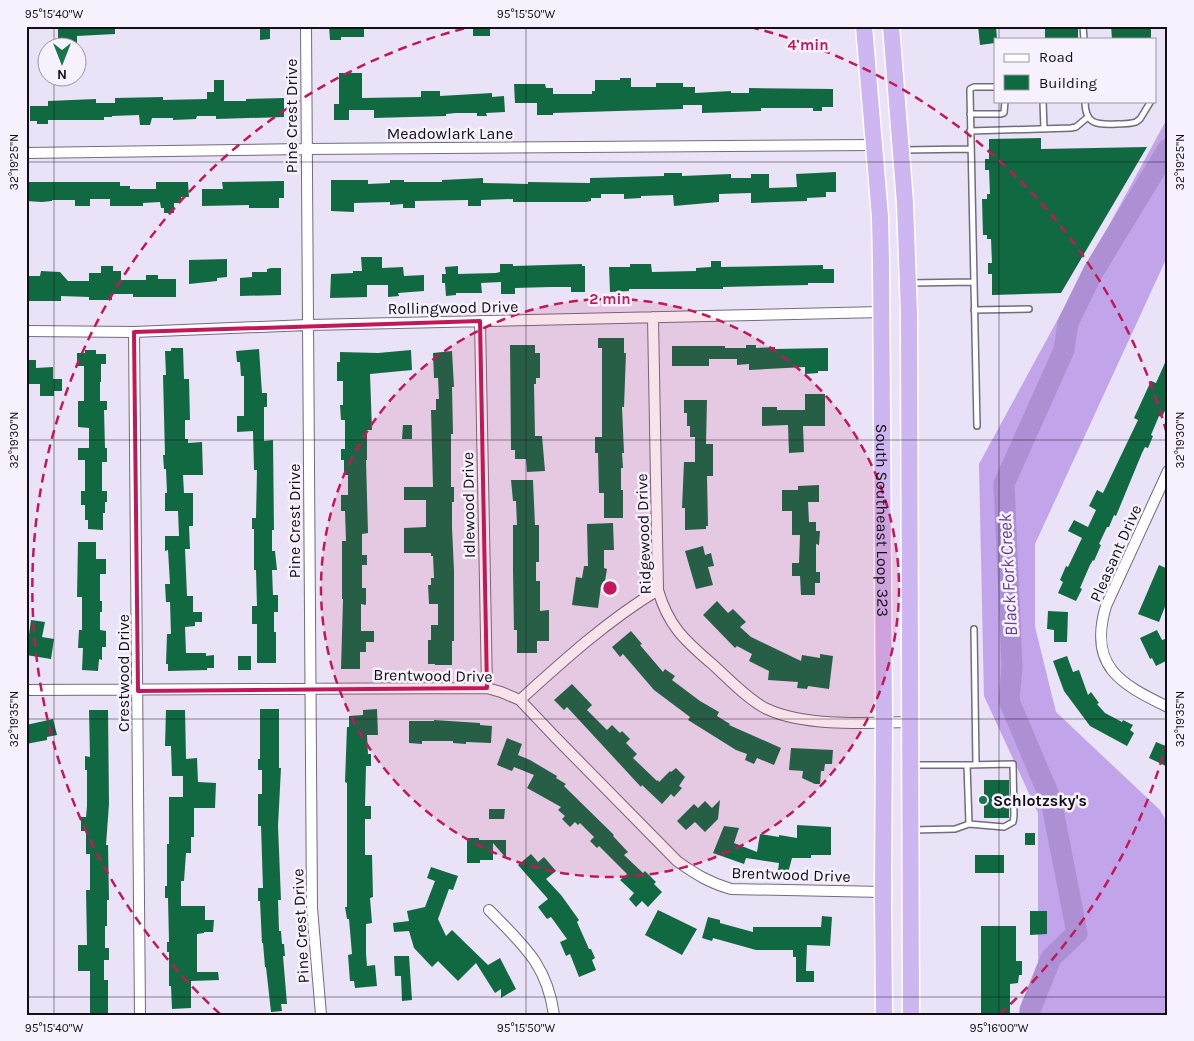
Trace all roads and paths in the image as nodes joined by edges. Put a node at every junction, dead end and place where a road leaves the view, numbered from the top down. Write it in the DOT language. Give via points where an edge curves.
graph roads {
  1 [pos="306,26"];
  2 [pos="864,26"];
  3 [pos="891,26"];
  4 [pos="994,87"];
  5 [pos="1005,102"];
  6 [pos="1043,102"];
  7 [pos="1085,102"];
  8 [pos="1149,102"];
  9 [pos="970,114"];
  10 [pos="1088,117"];
  11 [pos="1044,129"];
  12 [pos="970,131"];
  13 [pos="873,145"];
  14 [pos="306,149"];
  15 [pos="900,150"];
  16 [pos="971,150"];
  17 [pos="26,153"];
  18 [pos="974,282"];
  19 [pos="908,283"];
  20 [pos="974,310"];
  21 [pos="1029,310"];
  22 [pos="881,312"];
  23 [pos="653,317"];
  24 [pos="480,321"];
  25 [pos="308,326"];
  26 [pos="26,331"];
  27 [pos="134,332"];
  28 [pos="977,426"];
  29 [pos="1168,471"];
  30 [pos="658,590"];
  31 [pos="974,629"];
  32 [pos="487,688"];
  33 [pos="310,689"];
  34 [pos="26,690"];
  35 [pos="138,691"];
  36 [pos="520,700"];
  37 [pos="1168,707"];
  38 [pos="911,722"];
  39 [pos="884,723"];
  40 [pos="967,764"];
  41 [pos="976,764"];
  42 [pos="911,765"];
  43 [pos="968,824"];
  44 [pos="911,830"];
  45 [pos="883,892"];
  46 [pos="489,910"];
  47 [pos="140,1015"];
  48 [pos="321,1015"];
  49 [pos="554,1015"];
  50 [pos="884,1015"];
  51 [pos="911,1015"];
  1 -- 14 [label="street, Pine Crest Drive"];
  2 -- 13 [label="highway, South Southeast Loop 323"];
  3 -- 15 [label="highway, South Southeast Loop 323"];
  4 -- 9 [label="lane" via="970,89"];
  5 -- 9 [label="lane" via="1004,113"];
  6 -- 11 [label="lane"];
  7 -- 10 [label="lane"];
  8 -- 10 [label="lane" via="1140,119 1132,124 1102,125"];
  9 -- 12 [label="lane"];
  10 -- 11 [label="lane" via="1076,127"];
  11 -- 12 [label="lane"];
  12 -- 16 [label="lane"];
  13 -- 14 [label="street, Meadowlark Lane"];
  13 -- 22 [label="highway, South Southeast Loop 323" via="880,216"];
  14 -- 17 [label="street, Meadowlark Lane"];
  14 -- 25 [label="street, Pine Crest Drive"];
  15 -- 16 [label="lane"];
  15 -- 19 [label="highway, South Southeast Loop 323"];
  16 -- 18 [label="lane"];
  18 -- 19 [label="lane"];
  18 -- 20 [label="lane"];
  19 -- 38 [label="highway, South Southeast Loop 323"];
  20 -- 21 [label="lane"];
  20 -- 28 [label="lane"];
  22 -- 23 [label="street, Rollingwood Drive"];
  22 -- 39 [label="highway, South Southeast Loop 323"];
  23 -- 24 [label="street, Rollingwood Drive"];
  23 -- 30 [label="street, Ridgewood Drive"];
  24 -- 25 [label="street, Rollingwood Drive"];
  24 -- 32 [label="street, Idlewood Drive"];
  25 -- 27 [label="street, Rollingwood Drive"];
  25 -- 33 [label="street, Pine Crest Drive"];
  26 -- 27 [label="street, Rollingwood Drive"];
  27 -- 35 [label="street, Crestwood Drive"];
  29 -- 37 [label="street, Pleasant Drive" via="1106,606 1101,640 1113,672 1124,684"];
  30 -- 36 [label="street" via="630,607"];
  30 -- 39 [label="street, Ridgewood Drive" via="669,620 684,640 766,709 816,722"];
  31 -- 41 [label="lane"];
  32 -- 33 [label="street, Brentwood Drive"];
  32 -- 36 [label="street, Brentwood Drive"];
  33 -- 35 [label="street, Brentwood Drive"];
  33 -- 48 [label="street, Pine Crest Drive" via="312,908"];
  34 -- 35 [label="street, Brentwood Drive"];
  35 -- 47 [label="street, Crestwood Drive"];
  36 -- 45 [label="street, Brentwood Drive" via="677,861 714,884 731,889"];
  38 -- 39 [label="street, Ridgewood Drive"];
  38 -- 42 [label="highway, South Southeast Loop 323"];
  39 -- 45 [label="highway, South Southeast Loop 323"];
  40 -- 41 [label="lane"];
  40 -- 42 [label="lane"];
  40 -- 43 [label="lane"];
  41 -- 43 [label="lane" via="1013,764 1014,816 1013,822 1004,827"];
  42 -- 44 [label="highway, South Southeast Loop 323"];
  43 -- 44 [label="lane" via="955,829"];
  44 -- 51 [label="highway, South Southeast Loop 323"];
  45 -- 50 [label="highway, South Southeast Loop 323"];
  46 -- 49 [label="street" via="530,952 542,972"];
}
